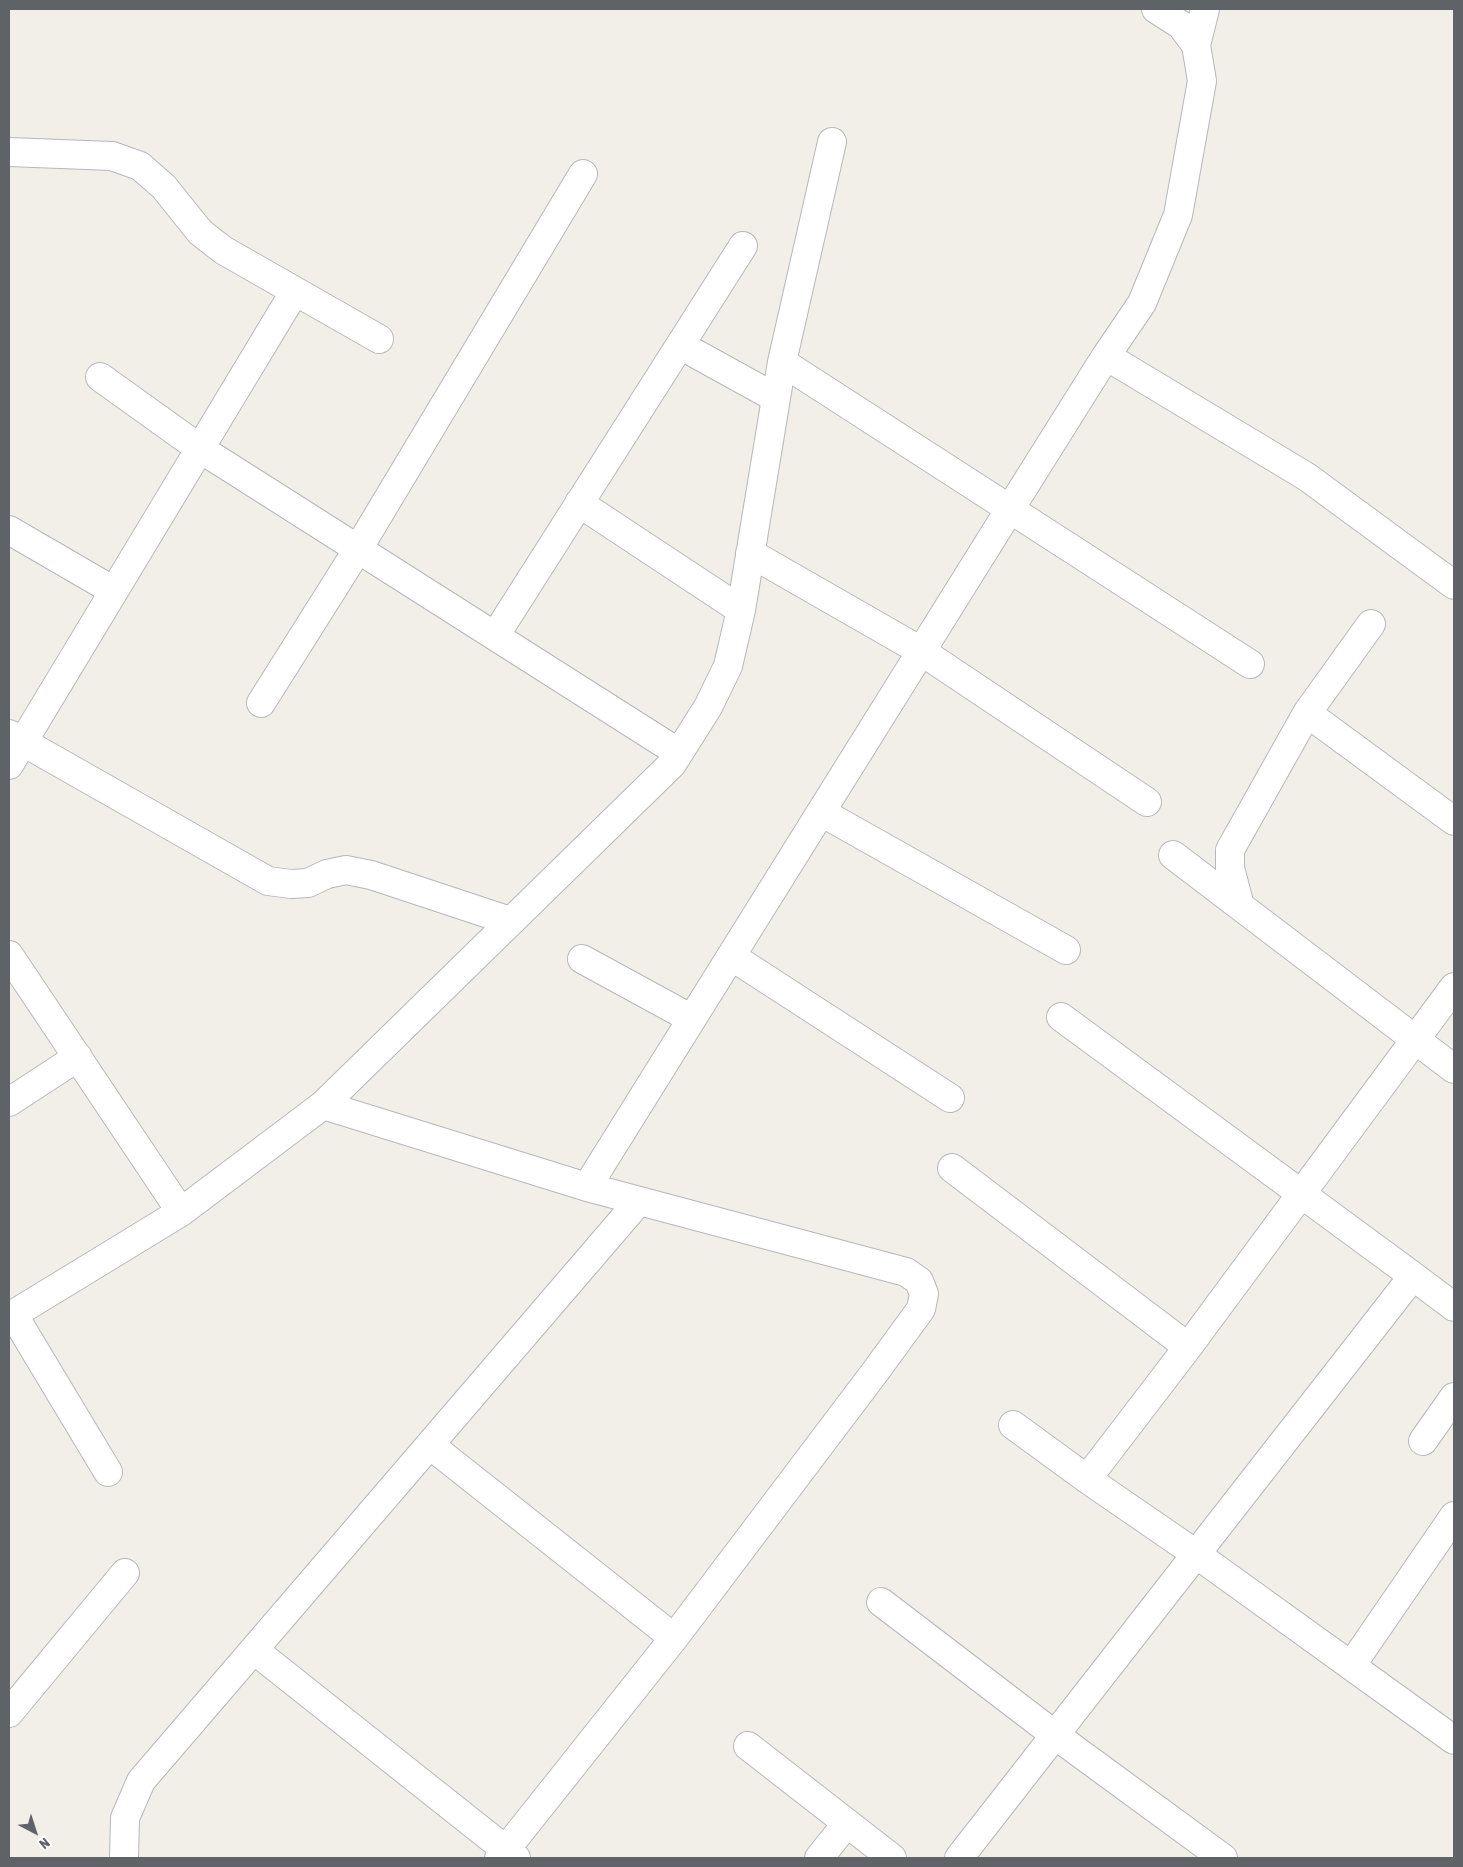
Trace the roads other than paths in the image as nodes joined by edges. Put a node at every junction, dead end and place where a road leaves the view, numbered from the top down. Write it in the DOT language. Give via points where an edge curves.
graph roads {
  1 [pos="1156,9"];
  2 [pos="1205,9"];
  3 [pos="1196,45"];
  4 [pos="832,142"];
  5 [pos="9,152"];
  6 [pos="583,174"];
  7 [pos="743,246"];
  8 [pos="295,291"];
  9 [pos="380,339"];
  10 [pos="680,345"];
  11 [pos="1106,356"];
  12 [pos="782,362"];
  13 [pos="100,378"];
  14 [pos="776,398"];
  15 [pos="199,448"];
  16 [pos="579,503"];
  17 [pos="1010,509"];
  18 [pos="9,530"];
  19 [pos="358,549"];
  20 [pos="750,553"];
  21 [pos="1454,585"];
  22 [pos="114,591"];
  23 [pos="740,610"];
  24 [pos="1371,624"];
  25 [pos="495,636"];
  26 [pos="921,651"];
  27 [pos="1250,664"];
  28 [pos="261,703"];
  29 [pos="1307,713"];
  30 [pos="16,738"];
  31 [pos="679,753"];
  32 [pos="9,765"];
  33 [pos="1147,802"];
  34 [pos="821,812"];
  35 [pos="1454,821"];
  36 [pos="1173,855"];
  37 [pos="1240,906"];
  38 [pos="510,921"];
  39 [pos="1066,950"];
  40 [pos="9,955"];
  41 [pos="731,956"];
  42 [pos="582,959"];
  43 [pos="1454,987"];
  44 [pos="1061,1017"];
  45 [pos="692,1019"];
  46 [pos="1416,1039"];
  47 [pos="78,1057"];
  48 [pos="1454,1068"];
  49 [pos="950,1098"];
  50 [pos="9,1102"];
  51 [pos="323,1105"];
  52 [pos="952,1168"];
  53 [pos="587,1187"];
  54 [pos="1302,1193"];
  55 [pos="639,1201"];
  56 [pos="181,1212"];
  57 [pos="1414,1276"];
  58 [pos="1454,1307"];
  59 [pos="12,1309"];
  60 [pos="1188,1347"];
  61 [pos="1454,1397"];
  62 [pos="1012,1424"];
  63 [pos="1423,1441"];
  64 [pos="430,1445"];
  65 [pos="108,1472"];
  66 [pos="1087,1479"];
  67 [pos="1454,1516"];
  68 [pos="1196,1554"];
  69 [pos="125,1573"];
  70 [pos="881,1602"];
  71 [pos="674,1638"];
  72 [pos="254,1650"];
  73 [pos="1351,1666"];
  74 [pos="9,1713"];
  75 [pos="1055,1735"];
  76 [pos="1454,1740"];
  77 [pos="748,1746"];
  78 [pos="847,1823"];
  79 [pos="507,1856"];
  80 [pos="124,1858"];
  81 [pos="819,1858"];
  82 [pos="892,1858"];
  83 [pos="959,1858"];
  84 [pos="1223,1858"];
  1 -- 3 [label="street" via="1181,25"];
  2 -- 3 [label="street"];
  3 -- 11 [label="street" via="1202,81 1178,215 1142,303"];
  4 -- 12 [label="street"];
  5 -- 8 [label="street" via="112,156 140,166 164,187 200,232 223,250"];
  6 -- 19 [label="street"];
  7 -- 10 [label="street"];
  8 -- 9 [label="street"];
  8 -- 15 [label="street"];
  10 -- 14 [label="street"];
  10 -- 16 [label="street"];
  11 -- 17 [label="street"];
  11 -- 21 [label="street" via="1306,478"];
  12 -- 14 [label="street"];
  12 -- 17 [label="street"];
  13 -- 15 [label="street"];
  14 -- 20 [label="street"];
  15 -- 19 [label="street"];
  15 -- 22 [label="street"];
  16 -- 23 [label="street"];
  16 -- 25 [label="street"];
  17 -- 26 [label="street"];
  17 -- 27 [label="street"];
  18 -- 22 [label="street"];
  19 -- 25 [label="street"];
  19 -- 28 [label="street"];
  20 -- 23 [label="street"];
  20 -- 26 [label="street"];
  22 -- 30 [label="street"];
  23 -- 31 [label="street" via="728,666 708,707"];
  24 -- 29 [label="street"];
  25 -- 31 [label="street"];
  26 -- 33 [label="street"];
  26 -- 34 [label="street"];
  29 -- 35 [label="street"];
  29 -- 37 [label="street" via="1230,850 1230,868"];
  30 -- 32 [label="street"];
  30 -- 38 [label="street" via="268,881 308,883 346,870 371,875"];
  31 -- 38 [label="street" via="672,764"];
  34 -- 39 [label="street"];
  34 -- 41 [label="street"];
  36 -- 37 [label="street"];
  37 -- 46 [label="street"];
  38 -- 51 [label="street"];
  40 -- 47 [label="street"];
  41 -- 45 [label="street"];
  41 -- 49 [label="street"];
  42 -- 45 [label="street"];
  43 -- 46 [label="street"];
  44 -- 54 [label="street"];
  45 -- 53 [label="street"];
  46 -- 48 [label="street"];
  46 -- 54 [label="street"];
  47 -- 50 [label="street"];
  47 -- 56 [label="street"];
  51 -- 53 [label="street"];
  51 -- 56 [label="street"];
  52 -- 60 [label="street"];
  53 -- 55 [label="street"];
  54 -- 57 [label="street"];
  54 -- 60 [label="street"];
  55 -- 64 [label="street"];
  55 -- 71 [label="street" via="906,1272 919,1281 924,1294 920,1308 875,1372"];
  56 -- 59 [label="street"];
  57 -- 58 [label="street"];
  57 -- 68 [label="street"];
  59 -- 65 [label="street"];
  60 -- 66 [label="street"];
  61 -- 63 [label="street"];
  62 -- 66 [label="street"];
  64 -- 71 [label="street"];
  64 -- 72 [label="street"];
  66 -- 68 [label="street"];
  67 -- 73 [label="street"];
  68 -- 73 [label="street"];
  68 -- 75 [label="street"];
  69 -- 74 [label="street"];
  70 -- 75 [label="street"];
  71 -- 79 [label="street"];
  72 -- 79 [label="street"];
  72 -- 80 [label="street" via="141,1782 125,1818"];
  73 -- 76 [label="street"];
  75 -- 83 [label="street"];
  75 -- 84 [label="street"];
  77 -- 78 [label="street"];
  78 -- 81 [label="street"];
  78 -- 82 [label="street"];
}
